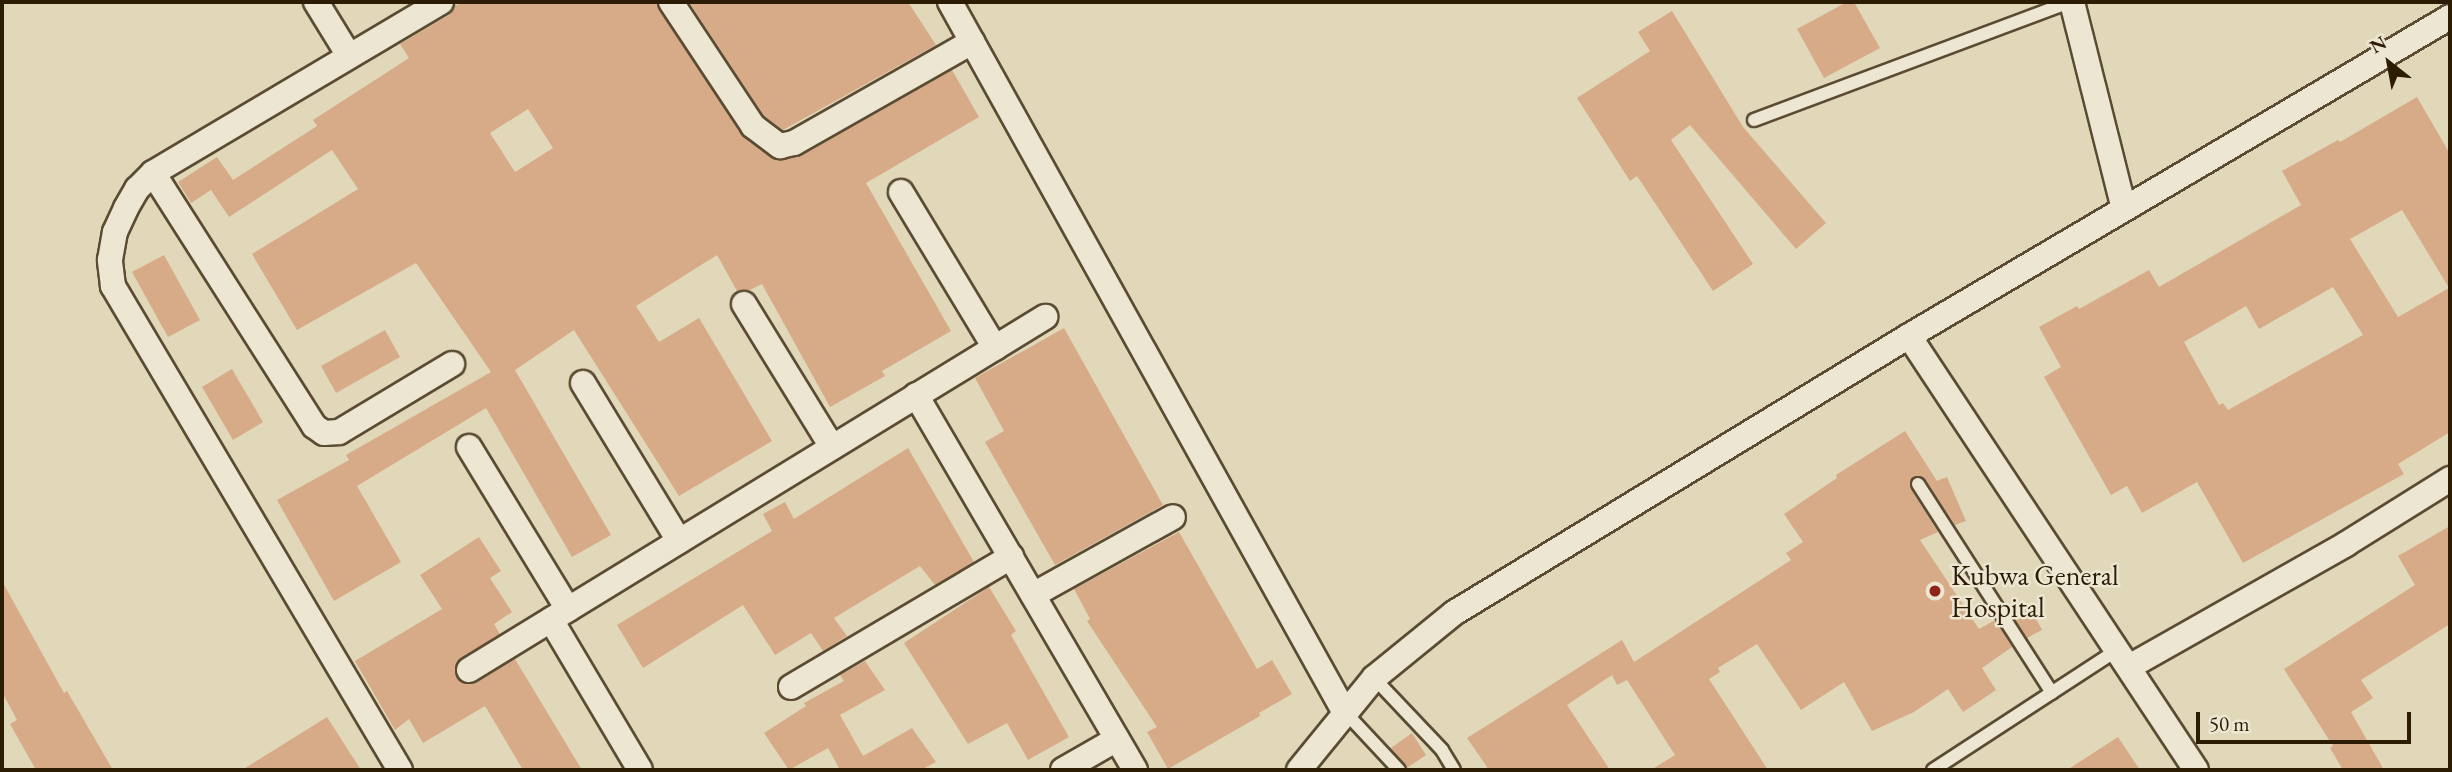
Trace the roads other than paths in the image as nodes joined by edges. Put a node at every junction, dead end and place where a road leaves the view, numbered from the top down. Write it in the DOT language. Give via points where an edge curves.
graph roads {
  1 [pos="316,2"];
  2 [pos="441,2"];
  3 [pos="671,2"];
  4 [pos="950,2"];
  5 [pos="2071,2"];
  6 [pos="2450,17"];
  7 [pos="972,42"];
  8 [pos="348,54"];
  9 [pos="1754,120"];
  10 [pos="153,173"];
  11 [pos="901,192"];
  12 [pos="2124,209"];
  13 [pos="744,304"];
  14 [pos="1045,317"];
  15 [pos="1909,336"];
  16 [pos="995,348"];
  17 [pos="452,364"];
  18 [pos="583,383"];
  19 [pos="916,395"];
  20 [pos="469,447"];
  21 [pos="832,447"];
  22 [pos="2450,479"];
  23 [pos="1919,484"];
  24 [pos="1173,517"];
  25 [pos="679,541"];
  26 [pos="1011,557"];
  27 [pos="1033,595"];
  28 [pos="559,614"];
  29 [pos="2123,659"];
  30 [pos="469,670"];
  31 [pos="1374,678"];
  32 [pos="791,687"];
  33 [pos="2052,693"];
  34 [pos="1344,711"];
  35 [pos="1117,739"];
  36 [pos="400,770"];
  37 [pos="640,770"];
  38 [pos="1063,770"];
  39 [pos="1135,770"];
  40 [pos="1300,770"];
  41 [pos="1399,770"];
  42 [pos="1454,770"];
  43 [pos="1933,770"];
  44 [pos="2196,770"];
  1 -- 8 [label="street"];
  2 -- 8 [label="street"];
  3 -- 7 [label="street" via="752,126 780,146 794,143"];
  4 -- 7 [label="street"];
  5 -- 9 [label="lane"];
  5 -- 12 [label="street"];
  6 -- 12 [label="street"];
  7 -- 34 [label="street"];
  8 -- 10 [label="street"];
  10 -- 17 [label="street" via="314,426 324,433 339,432"];
  10 -- 36 [label="street" via="137,189 115,232 110,260 113,286"];
  11 -- 16 [label="street"];
  12 -- 15 [label="street"];
  13 -- 21 [label="street"];
  14 -- 16 [label="street"];
  15 -- 29 [label="street"];
  15 -- 31 [label="street" via="1454,613"];
  16 -- 19 [label="street"];
  18 -- 25 [label="street"];
  19 -- 21 [label="street"];
  19 -- 26 [label="street"];
  20 -- 28 [label="street"];
  21 -- 25 [label="street"];
  22 -- 29 [label="street" via="2346,544"];
  23 -- 33 [label="lane"];
  24 -- 27 [label="street"];
  25 -- 28 [label="street"];
  26 -- 27 [label="street"];
  26 -- 32 [label="street"];
  27 -- 35 [label="street"];
  28 -- 30 [label="street"];
  28 -- 37 [label="street"];
  29 -- 33 [label="lane"];
  29 -- 44 [label="street"];
  31 -- 34 [label="street"];
  31 -- 42 [label="lane"];
  33 -- 43 [label="lane"];
  34 -- 40 [label="street"];
  34 -- 41 [label="lane"];
  35 -- 38 [label="street"];
  35 -- 39 [label="street"];
}
